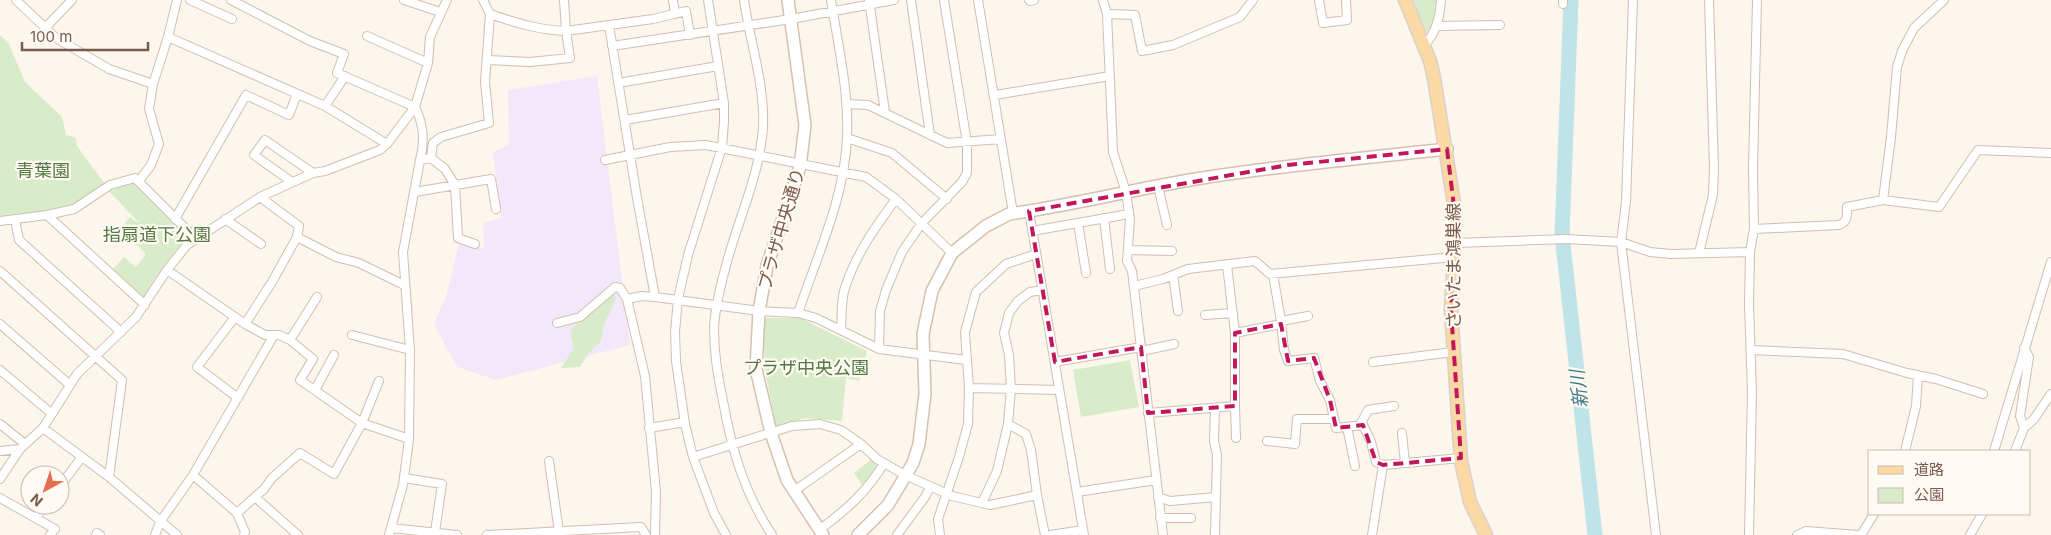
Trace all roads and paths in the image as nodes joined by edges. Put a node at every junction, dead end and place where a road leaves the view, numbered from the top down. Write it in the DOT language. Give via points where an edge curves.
graph roads {
  1 [pos="18,0"];
  2 [pos="72,0"];
  3 [pos="177,0"];
  4 [pos="190,0"];
  5 [pos="231,0"];
  6 [pos="404,0"];
  7 [pos="447,0"];
  8 [pos="483,0"];
  9 [pos="564,0"];
  10 [pos="673,0"];
  11 [pos="708,0"];
  12 [pos="744,0"];
  13 [pos="788,0"];
  14 [pos="831,0"];
  15 [pos="894,0"];
  16 [pos="910,0"];
  17 [pos="944,0"];
  18 [pos="978,0"];
  19 [pos="1029,0"];
  20 [pos="1034,0"];
  21 [pos="1103,0"];
  22 [pos="1254,0"];
  23 [pos="1319,0"];
  24 [pos="1346,0"];
  25 [pos="1405,0"];
  26 [pos="1441,0"];
  27 [pos="1633,0"];
  28 [pos="1709,0"];
  29 [pos="1756,0"];
  30 [pos="1944,0"];
  31 [pos="869,2"];
  32 [pos="833,10"];
  33 [pos="440,12"];
  34 [pos="490,14"];
  35 [pos="675,14"];
  36 [pos="1107,14"];
  37 [pos="232,18"];
  38 [pos="791,18"];
  39 [pos="609,25"];
  40 [pos="748,25"];
  41 [pos="1500,25"];
  42 [pos="1436,26"];
  43 [pos="45,28"];
  44 [pos="713,30"];
  45 [pos="566,31"];
  46 [pos="690,34"];
  47 [pos="367,36"];
  48 [pos="168,37"];
  49 [pos="1424,45"];
  50 [pos="612,46"];
  51 [pos="487,60"];
  52 [pos="428,63"];
  53 [pos="718,66"];
  54 [pos="344,76"];
  55 [pos="1110,76"];
  56 [pos="618,83"];
  57 [pos="153,84"];
  58 [pos="297,94"];
  59 [pos="994,95"];
  60 [pos="724,103"];
  61 [pos="846,104"];
  62 [pos="325,106"];
  63 [pos="415,107"];
  64 [pos="885,112"];
  65 [pos="624,120"];
  66 [pos="930,135"];
  67 [pos="847,138"];
  68 [pos="1001,139"];
  69 [pos="967,143"];
  70 [pos="387,144"];
  71 [pos="722,147"];
  72 [pos="1446,149"];
  73 [pos="2051,153"];
  74 [pos="758,154"];
  75 [pos="630,156"];
  76 [pos="430,158"];
  77 [pos="420,160"];
  78 [pos="605,160"];
  79 [pos="800,164"];
  80 [pos="842,171"];
  81 [pos="313,173"];
  82 [pos="139,181"];
  83 [pos="292,182"];
  84 [pos="455,185"];
  85 [pos="1158,186"];
  86 [pos="415,192"];
  87 [pos="1126,192"];
  88 [pos="260,196"];
  89 [pos="896,199"];
  90 [pos="946,199"];
  91 [pos="1883,200"];
  92 [pos="496,209"];
  93 [pos="1028,211"];
  94 [pos="1013,214"];
  95 [pos="1129,214"];
  96 [pos="47,215"];
  97 [pos="1104,218"];
  98 [pos="15,219"];
  99 [pos="176,219"];
  100 [pos="224,219"];
  101 [pos="0,221"];
  102 [pos="1078,222"];
  103 [pos="921,224"];
  104 [pos="1166,225"];
  105 [pos="1754,229"];
  106 [pos="1032,231"];
  107 [pos="297,237"];
  108 [pos="196,239"];
  109 [pos="1621,242"];
  110 [pos="1455,243"];
  111 [pos="261,244"];
  112 [pos="475,244"];
  113 [pos="1128,250"];
  114 [pos="1172,251"];
  115 [pos="1750,252"];
  116 [pos="952,253"];
  117 [pos="1700,253"];
  118 [pos="1036,254"];
  119 [pos="1454,257"];
  120 [pos="2051,262"];
  121 [pos="1227,265"];
  122 [pos="1110,269"];
  123 [pos="167,270"];
  124 [pos="0,271"];
  125 [pos="1086,273"];
  126 [pos="1273,274"];
  127 [pos="1173,276"];
  128 [pos="404,285"];
  129 [pos="1134,286"];
  130 [pos="1042,290"];
  131 [pos="317,297"];
  132 [pos="655,297"];
  133 [pos="627,299"];
  134 [pos="678,299"];
  135 [pos="145,304"];
  136 [pos="717,305"];
  137 [pos="760,311"];
  138 [pos="1178,311"];
  139 [pos="798,313"];
  140 [pos="1233,313"];
  141 [pos="1205,315"];
  142 [pos="1308,316"];
  143 [pos="235,317"];
  144 [pos="1281,322"];
  145 [pos="557,323"];
  146 [pos="0,324"];
  147 [pos="245,324"];
  148 [pos="841,330"];
  149 [pos="121,332"];
  150 [pos="1235,332"];
  151 [pos="274,335"];
  152 [pos="352,336"];
  153 [pos="290,340"];
  154 [pos="1174,344"];
  155 [pos="2024,348"];
  156 [pos="879,349"];
  157 [pos="1141,349"];
  158 [pos="410,350"];
  159 [pos="1751,350"];
  160 [pos="1453,352"];
  161 [pos="334,355"];
  162 [pos="924,355"];
  163 [pos="95,356"];
  164 [pos="966,360"];
  165 [pos="1054,362"];
  166 [pos="1373,362"];
  167 [pos="0,370"];
  168 [pos="1918,375"];
  169 [pos="379,382"];
  170 [pos="70,385"];
  171 [pos="968,388"];
  172 [pos="1010,389"];
  173 [pos="315,390"];
  174 [pos="1059,390"];
  175 [pos="1983,394"];
  176 [pos="2051,394"];
  177 [pos="238,398"];
  178 [pos="1235,406"];
  179 [pos="1394,406"];
  180 [pos="1215,408"];
  181 [pos="1148,413"];
  182 [pos="51,414"];
  183 [pos="1334,419"];
  184 [pos="685,422"];
  185 [pos="362,423"];
  186 [pos="0,424"];
  187 [pos="1008,424"];
  188 [pos="1360,425"];
  189 [pos="1347,427"];
  190 [pos="43,428"];
  191 [pos="649,428"];
  192 [pos="2024,428"];
  193 [pos="771,433"];
  194 [pos="1402,433"];
  195 [pos="1236,438"];
  196 [pos="409,439"];
  197 [pos="1267,441"];
  198 [pos="861,444"];
  199 [pos="731,446"];
  200 [pos="23,447"];
  201 [pos="1905,450"];
  202 [pos="1994,450"];
  203 [pos="2015,450"];
  204 [pos="0,451"];
  205 [pos="82,457"];
  206 [pos="694,457"];
  207 [pos="1460,458"];
  208 [pos="549,461"];
  209 [pos="884,463"];
  210 [pos="1405,463"];
  211 [pos="1383,464"];
  212 [pos="1355,466"];
  213 [pos="70,473"];
  214 [pos="193,475"];
  215 [pos="905,475"];
  216 [pos="110,477"];
  217 [pos="404,478"];
  218 [pos="0,479"];
  219 [pos="1156,480"];
  220 [pos="930,487"];
  221 [pos="794,491"];
  222 [pos="1077,492"];
  223 [pos="946,494"];
  224 [pos="1037,495"];
  225 [pos="1158,496"];
  226 [pos="1216,497"];
  227 [pos="0,498"];
  228 [pos="256,498"];
  229 [pos="982,503"];
  230 [pos="238,514"];
  231 [pos="1873,515"];
  232 [pos="1977,515"];
  233 [pos="1981,515"];
  234 [pos="36,517"];
  235 [pos="1160,518"];
  236 [pos="1191,518"];
  237 [pos="160,522"];
  238 [pos="390,532"];
  239 [pos="435,532"];
  240 [pos="559,532"];
  241 [pos="599,532"];
  242 [pos="821,532"];
  243 [pos="1084,532"];
  244 [pos="1970,534"];
  245 [pos="50,535"];
  246 [pos="155,535"];
  247 [pos="177,535"];
  248 [pos="244,535"];
  249 [pos="298,535"];
  250 [pos="457,535"];
  251 [pos="487,535"];
  252 [pos="646,535"];
  253 [pos="655,535"];
  254 [pos="726,535"];
  255 [pos="772,535"];
  256 [pos="858,535"];
  257 [pos="897,535"];
  258 [pos="940,535"];
  259 [pos="1045,535"];
  260 [pos="1050,535"];
  261 [pos="1163,535"];
  262 [pos="1215,535"];
  263 [pos="1372,535"];
  264 [pos="1486,535"];
  265 [pos="1656,535"];
  266 [pos="1749,535"];
  267 [pos="1797,535"];
  268 [pos="1860,535"];
  1 -- 43 [label="street"];
  2 -- 43 [label="street"];
  3 -- 48 [label="street"];
  4 -- 37 [label="street"];
  5 -- 54 [label="street" via="310,41 344,54 337,73"];
  6 -- 33 [label="street"];
  7 -- 33 [label="street"];
  8 -- 34 [label="street"];
  9 -- 45 [label="street"];
  10 -- 35 [label="street"];
  11 -- 44 [label="street"];
  12 -- 40 [label="street"];
  13 -- 38 [label="street, プラザ中央通り"];
  14 -- 32 [label="street"];
  15 -- 31 [label="street"];
  16 -- 66 [label="street"];
  17 -- 69 [label="street"];
  18 -- 59 [label="street"];
  19 -- 20 [label="street"];
  21 -- 36 [label="street"];
  22 -- 36 [label="street" via="1240,17 1173,45 1142,51 1135,14"];
  23 -- 24 [label="street" via="1323,23 1347,20"];
  25 -- 49 [label="main road, さいたま鴻巣線"];
  26 -- 42 [label="street"];
  27 -- 109 [label="street" via="1626,202"];
  28 -- 117 [label="street" via="1714,186"];
  29 -- 105 [label="street"];
  30 -- 91 [label="street" via="1914,28 1897,67"];
  31 -- 32 [label="street"];
  31 -- 64 [label="street"];
  32 -- 38 [label="street"];
  32 -- 61 [label="street"];
  33 -- 52 [label="street" via="430,37"];
  34 -- 45 [label="street" via="545,31"];
  34 -- 51 [label="street"];
  35 -- 39 [label="street"];
  35 -- 46 [label="street" via="686,11"];
  36 -- 55 [label="street"];
  38 -- 40 [label="street"];
  38 -- 79 [label="street, プラザ中央通り" via="805,125"];
  39 -- 45 [label="street"];
  39 -- 50 [label="street"];
  40 -- 44 [label="street"];
  40 -- 74 [label="street" via="762,95 763,128"];
  41 -- 42 [label="street"];
  42 -- 49 [label="street"];
  43 -- 57 [label="street" via="109,69"];
  44 -- 46 [label="street"];
  44 -- 53 [label="street"];
  45 -- 51 [label="street" via="570,58 530,62"];
  46 -- 50 [label="street"];
  47 -- 52 [label="street"];
  48 -- 57 [label="street"];
  48 -- 58 [label="street"];
  49 -- 72 [label="main road, さいたま鴻巣線" via="1434,78"];
  50 -- 56 [label="street"];
  51 -- 76 [label="street" via="485,82 489,123 441,137 434,143"];
  52 -- 63 [label="street"];
  53 -- 56 [label="street"];
  53 -- 60 [label="street"];
  54 -- 62 [label="street"];
  54 -- 63 [label="street"];
  55 -- 59 [label="street"];
  55 -- 87 [label="street" via="1113,152"];
  56 -- 65 [label="street"];
  57 -- 82 [label="street" via="149,108 159,144 151,165"];
  58 -- 62 [label="street"];
  58 -- 99 [label="street" via="289,115 246,95"];
  59 -- 68 [label="street"];
  60 -- 65 [label="street"];
  60 -- 71 [label="street"];
  61 -- 64 [label="street" via="868,105"];
  61 -- 67 [label="street"];
  62 -- 70 [label="street"];
  63 -- 70 [label="street"];
  63 -- 77 [label="street" via="424,132"];
  64 -- 66 [label="street"];
  65 -- 75 [label="street"];
  66 -- 69 [label="street" via="948,143"];
  67 -- 80 [label="street"];
  67 -- 90 [label="street" via="892,153"];
  68 -- 69 [label="street"];
  68 -- 94 [label="street"];
  69 -- 90 [label="street" via="967,173"];
  70 -- 81 [label="street" via="380,150"];
  71 -- 74 [label="street"];
  71 -- 75 [label="street" via="670,148"];
  71 -- 134 [label="street" via="688,255"];
  72 -- 85 [label="street" via="1288,165"];
  72 -- 110 [label="main road, さいたま鴻巣線" via="1454,198"];
  73 -- 91 [label="street" via="1978,150 1939,207"];
  74 -- 79 [label="street"];
  74 -- 136 [label="street"];
  75 -- 78 [label="street"];
  75 -- 132 [label="street"];
  76 -- 77 [label="street"];
  76 -- 84 [label="street" via="445,169"];
  77 -- 86 [label="street"];
  79 -- 80 [label="street"];
  79 -- 137 [label="street, プラザ中央通り" via="767,266"];
  80 -- 89 [label="street" via="866,177"];
  80 -- 139 [label="street" via="837,200"];
  81 -- 83 [label="street"];
  81 -- 83 [label="street" via="266,140 254,156"];
  82 -- 96 [label="street" via="136,178 110,185 74,208"];
  82 -- 99 [label="street"];
  83 -- 88 [label="street"];
  84 -- 86 [label="street"];
  84 -- 92 [label="street" via="491,179"];
  84 -- 112 [label="street" via="458,238"];
  85 -- 87 [label="street"];
  85 -- 104 [label="street"];
  86 -- 128 [label="street" via="403,252"];
  87 -- 93 [label="street"];
  87 -- 95 [label="street"];
  88 -- 100 [label="street"];
  88 -- 107 [label="street" via="299,226"];
  89 -- 103 [label="street"];
  89 -- 148 [label="street" via="861,250 844,292"];
  90 -- 103 [label="street"];
  91 -- 105 [label="street" via="1846,207 1846,219 1839,225"];
  93 -- 94 [label="street"];
  93 -- 106 [label="street"];
  94 -- 116 [label="street" via="986,226"];
  95 -- 97 [label="street"];
  95 -- 113 [label="street"];
  96 -- 98 [label="street"];
  96 -- 135 [label="street"];
  97 -- 102 [label="street"];
  97 -- 122 [label="street"];
  98 -- 101 [label="street"];
  98 -- 149 [label="street" via="19,240"];
  99 -- 108 [label="street"];
  100 -- 108 [label="street"];
  100 -- 111 [label="street"];
  102 -- 106 [label="street"];
  102 -- 125 [label="street"];
  103 -- 116 [label="street"];
  103 -- 156 [label="street" via="902,252 886,290 880,311"];
  105 -- 115 [label="street"];
  106 -- 118 [label="street"];
  107 -- 128 [label="street"];
  107 -- 147 [label="street"];
  108 -- 123 [label="street"];
  109 -- 110 [label="street" via="1566,239"];
  109 -- 117 [label="street" via="1659,253"];
  109 -- 265 [label="street"];
  110 -- 119 [label="main road, さいたま鴻巣線"];
  113 -- 114 [label="street"];
  113 -- 129 [label="street"];
  115 -- 117 [label="street"];
  115 -- 159 [label="street"];
  116 -- 162 [label="street" via="932,291 923,334"];
  118 -- 130 [label="street"];
  118 -- 164 [label="street" via="1006,264 976,292 965,332"];
  119 -- 126 [label="street"];
  119 -- 160 [label="main road, さいたま鴻巣線"];
  120 -- 155 [label="street"];
  121 -- 126 [label="street" via="1255,261"];
  121 -- 127 [label="street" via="1188,269"];
  121 -- 140 [label="street"];
  123 -- 135 [label="street"];
  123 -- 143 [label="street"];
  124 -- 163 [label="street"];
  126 -- 144 [label="street"];
  127 -- 129 [label="street"];
  127 -- 138 [label="street"];
  128 -- 158 [label="street"];
  129 -- 157 [label="street"];
  130 -- 165 [label="street"];
  130 -- 172 [label="street" via="1030,292 1009,313 1004,333 1010,356"];
  131 -- 153 [label="street"];
  132 -- 133 [label="street"];
  132 -- 134 [label="street"];
  133 -- 145 [label="street" via="620,288 615,287 580,317"];
  133 -- 191 [label="street" via="645,376"];
  134 -- 136 [label="street"];
  134 -- 184 [label="street" via="676,351"];
  135 -- 149 [label="street"];
  136 -- 137 [label="street"];
  136 -- 199 [label="street" via="714,330 718,378"];
  137 -- 139 [label="street"];
  137 -- 193 [label="street, プラザ中央通り" via="756,369"];
  139 -- 148 [label="street"];
  140 -- 141 [label="street"];
  140 -- 150 [label="street"];
  142 -- 144 [label="street"];
  143 -- 147 [label="street"];
  143 -- 177 [label="street" via="197,367"];
  144 -- 150 [label="street"];
  144 -- 183 [label="street" via="1288,361 1314,358"];
  146 -- 170 [label="street"];
  147 -- 151 [label="street" via="265,335"];
  148 -- 156 [label="street"];
  149 -- 163 [label="street"];
  150 -- 178 [label="street"];
  151 -- 153 [label="street"];
  151 -- 177 [label="street"];
  152 -- 158 [label="street"];
  153 -- 173 [label="street" via="313,359 300,380"];
  154 -- 157 [label="street"];
  155 -- 192 [label="street" via="2029,357 2020,416"];
  155 -- 202 [label="street"];
  156 -- 162 [label="street"];
  157 -- 165 [label="street"];
  157 -- 181 [label="street"];
  158 -- 196 [label="street"];
  159 -- 168 [label="street" via="1842,354"];
  159 -- 266 [label="street"];
  160 -- 166 [label="street"];
  160 -- 207 [label="main road, さいたま鴻巣線"];
  161 -- 173 [label="street"];
  162 -- 164 [label="street"];
  162 -- 215 [label="street" via="925,394 919,444"];
  163 -- 170 [label="street"];
  163 -- 216 [label="street" via="122,380"];
  164 -- 171 [label="street"];
  165 -- 174 [label="street"];
  167 -- 182 [label="street"];
  168 -- 175 [label="street"];
  168 -- 201 [label="street" via="1916,406"];
  169 -- 185 [label="street"];
  170 -- 182 [label="street"];
  171 -- 172 [label="street"];
  171 -- 223 [label="street" via="968,424"];
  172 -- 174 [label="street"];
  172 -- 187 [label="street"];
  173 -- 185 [label="street"];
  174 -- 222 [label="street"];
  176 -- 192 [label="street"];
  177 -- 214 [label="street"];
  178 -- 180 [label="street"];
  178 -- 195 [label="street"];
  179 -- 188 [label="street" via="1368,410"];
  180 -- 181 [label="street"];
  180 -- 226 [label="street"];
  181 -- 219 [label="street"];
  182 -- 190 [label="street"];
  183 -- 189 [label="street" via="1336,428"];
  183 -- 197 [label="street" via="1297,419 1295,444"];
  184 -- 191 [label="street"];
  184 -- 206 [label="street"];
  185 -- 196 [label="street"];
  185 -- 228 [label="street" via="334,474 300,453 272,478"];
  186 -- 200 [label="street"];
  187 -- 224 [label="street" via="1026,434"];
  187 -- 229 [label="street" via="997,471"];
  188 -- 189 [label="street"];
  188 -- 211 [label="street" via="1363,425 1371,442 1376,462"];
  189 -- 212 [label="street"];
  190 -- 200 [label="street"];
  190 -- 205 [label="street"];
  191 -- 253 [label="street" via="656,492"];
  192 -- 203 [label="street"];
  193 -- 198 [label="street" via="792,426 820,424 841,430"];
  193 -- 199 [label="street"];
  193 -- 221 [label="street, プラザ中央通り"];
  194 -- 210 [label="street"];
  196 -- 217 [label="street"];
  198 -- 209 [label="street"];
  198 -- 221 [label="street"];
  199 -- 206 [label="street"];
  199 -- 255 [label="street" via="762,520"];
  200 -- 204 [label="street"];
  200 -- 218 [label="street"];
  205 -- 213 [label="street"];
  205 -- 216 [label="street"];
  206 -- 254 [label="street" via="714,513"];
  207 -- 210 [label="street"];
  207 -- 264 [label="main road, さいたま鴻巣線" via="1470,502"];
  208 -- 240 [label="street"];
  209 -- 215 [label="street"];
  209 -- 242 [label="street" via="863,493"];
  210 -- 211 [label="street"];
  211 -- 263 [label="street"];
  214 -- 230 [label="street"];
  214 -- 237 [label="street"];
  215 -- 220 [label="street"];
  215 -- 256 [label="street" via="888,505"];
  216 -- 237 [label="street"];
  217 -- 238 [label="street"];
  217 -- 239 [label="street" via="442,484"];
  219 -- 222 [label="street"];
  219 -- 225 [label="street"];
  220 -- 223 [label="street"];
  220 -- 257 [label="street"];
  221 -- 242 [label="street, プラザ中央通り"];
  222 -- 243 [label="street"];
  223 -- 229 [label="street"];
  223 -- 258 [label="street" via="938,519"];
  224 -- 229 [label="street" via="990,505"];
  224 -- 259 [label="street"];
  225 -- 226 [label="street" via="1170,501"];
  225 -- 235 [label="street"];
  226 -- 262 [label="street"];
  227 -- 234 [label="street"];
  228 -- 230 [label="street"];
  228 -- 249 [label="street"];
  230 -- 248 [label="street"];
  231 -- 268 [label="street"];
  232 -- 244 [label="street"];
  233 -- 244 [label="street"];
  234 -- 245 [label="street" via="55,529"];
  235 -- 236 [label="street"];
  235 -- 261 [label="street"];
  237 -- 246 [label="street"];
  237 -- 247 [label="street"];
  238 -- 239 [label="street"];
  239 -- 250 [label="street"];
  240 -- 241 [label="street"];
  240 -- 251 [label="street"];
  241 -- 252 [label="street" via="641,527"];
  243 -- 260 [label="street"];
  267 -- 268 [label="street" via="1806,531"];
}
